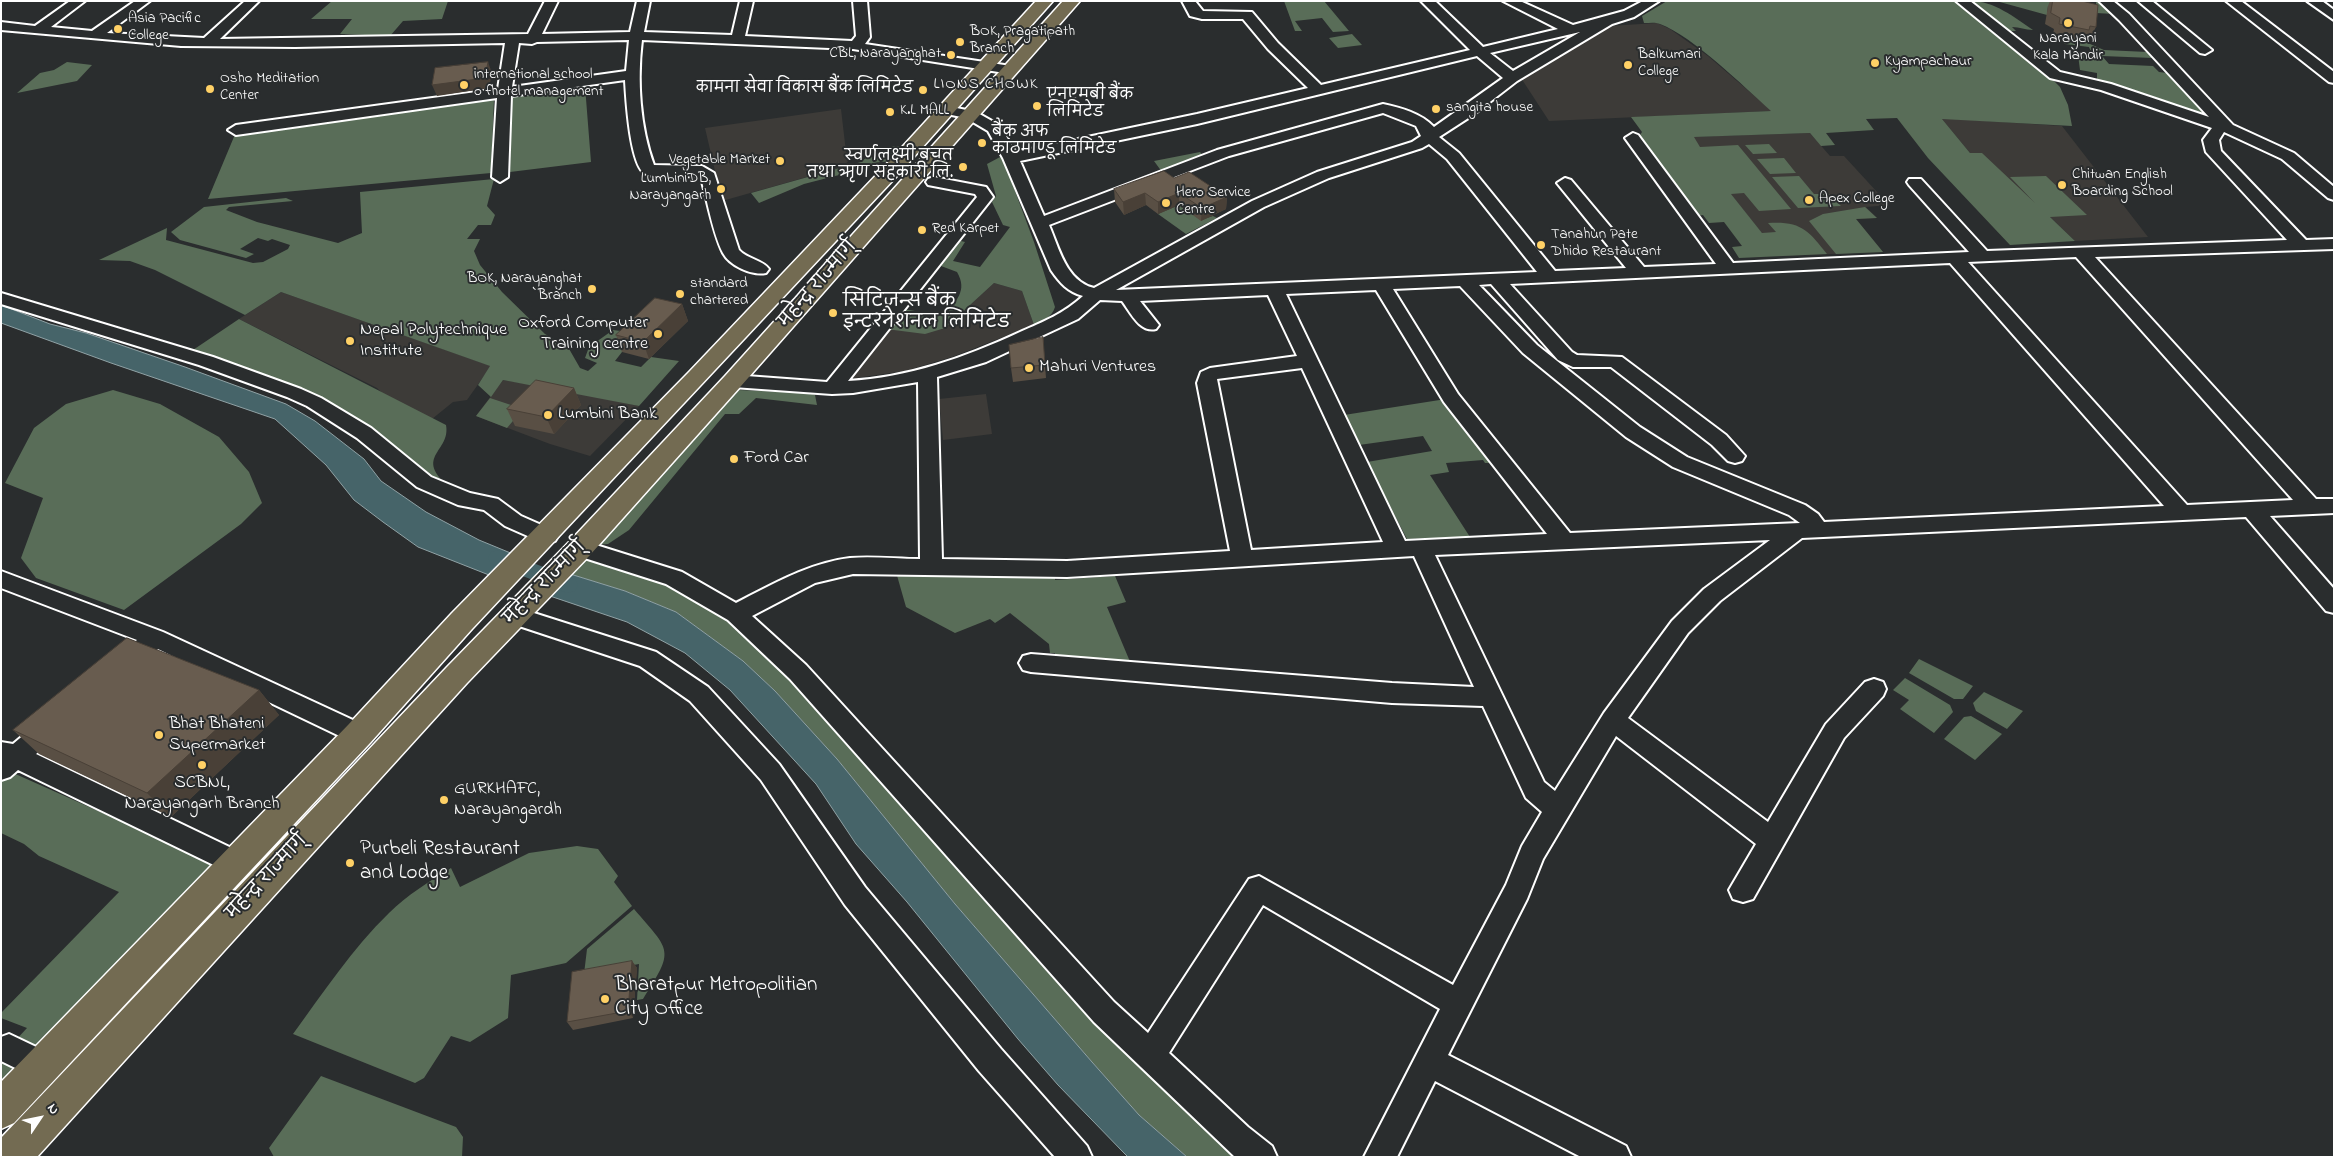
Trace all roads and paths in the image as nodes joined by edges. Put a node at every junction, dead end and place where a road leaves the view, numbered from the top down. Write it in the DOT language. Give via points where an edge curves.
graph roads {
  1 [pos="79,1"];
  2 [pos="144,1"];
  3 [pos="253,1"];
  4 [pos="552,1"];
  5 [pos="644,1"];
  6 [pos="747,1"];
  7 [pos="860,1"];
  8 [pos="1045,1"];
  9 [pos="1072,1"];
  10 [pos="1188,1"];
  11 [pos="1427,1"];
  12 [pos="1509,1"];
  13 [pos="1653,1"];
  14 [pos="1962,1"];
  15 [pos="2105,1"];
  16 [pos="2144,1"];
  17 [pos="2232,1"];
  18 [pos="2313,1"];
  19 [pos="2334,16"];
  20 [pos="1607,21"];
  21 [pos="1,26"];
  22 [pos="32,29"];
  23 [pos="1570,29"];
  24 [pos="94,36"];
  25 [pos="635,36"];
  26 [pos="10,38"];
  27 [pos="738,38"];
  28 [pos="512,40"];
  29 [pos="532,40"];
  30 [pos="208,42"];
  31 [pos="856,45"];
  32 [pos="2205,50"];
  33 [pos="1479,51"];
  34 [pos="986,66"];
  35 [pos="1011,70"];
  36 [pos="631,76"];
  37 [pos="1512,78"];
  38 [pos="2334,79"];
  39 [pos="1350,82"];
  40 [pos="1318,90"];
  41 [pos="504,95"];
  42 [pos="1384,108"];
  43 [pos="947,110"];
  44 [pos="971,115"];
  45 [pos="2224,127"];
  46 [pos="236,130"];
  47 [pos="1430,137"];
  48 [pos="1633,138"];
  49 [pos="1011,158"];
  50 [pos="500,177"];
  51 [pos="934,182"];
  52 [pos="1915,182"];
  53 [pos="1565,183"];
  54 [pos="2334,195"];
  55 [pos="1040,223"];
  56 [pos="2334,244"];
  57 [pos="2301,245"];
  58 [pos="2081,252"];
  59 [pos="1982,256"];
  60 [pos="1954,258"];
  61 [pos="1728,268"];
  62 [pos="760,269"];
  63 [pos="1639,272"];
  64 [pos="1550,276"];
  65 [pos="1496,279"];
  66 [pos="1464,280"];
  67 [pos="1382,284"];
  68 [pos="1275,290"];
  69 [pos="1096,294"];
  70 [pos="1127,296"];
  71 [pos="1,298"];
  72 [pos="1150,325"];
  73 [pos="1308,361"];
  74 [pos="927,374"];
  75 [pos="733,381"];
  76 [pos="832,388"];
  77 [pos="1735,456"];
  78 [pos="2334,506"];
  79 [pos="2310,507"];
  80 [pos="2252,511"];
  81 [pos="2183,514"];
  82 [pos="1806,531"];
  83 [pos="541,541"];
  84 [pos="1565,542"];
  85 [pos="1410,549"];
  86 [pos="575,554"];
  87 [pos="1242,558"];
  88 [pos="931,567"];
  89 [pos="1,579"];
  90 [pos="2334,605"];
  91 [pos="521,610"];
  92 [pos="736,614"];
  93 [pos="155,638"];
  94 [pos="1031,663"];
  95 [pos="104,682"];
  96 [pos="1874,690"];
  97 [pos="1491,697"];
  98 [pos="68,713"];
  99 [pos="1613,720"];
  100 [pos="359,734"];
  101 [pos="6,758"];
  102 [pos="1558,809"];
  103 [pos="1771,840"];
  104 [pos="236,863"];
  105 [pos="1743,890"];
  106 [pos="1459,1004"];
  107 [pos="9,1049"];
  108 [pos="1150,1056"];
  109 [pos="1430,1062"];
  110 [pos="42,1066"];
  111 [pos="1,1110"];
  112 [pos="10,1157"];
  113 [pos="1076,1157"];
  114 [pos="1261,1157"];
  115 [pos="1380,1157"];
  116 [pos="1615,1157"];
  1 -- 22 [label="street"];
  2 -- 24 [label="street"];
  3 -- 30 [label="street"];
  4 -- 29 [label="street"];
  5 -- 25 [label="street"];
  6 -- 27 [label="street"];
  7 -- 31 [label="street" via="863,37"];
  8 -- 34 [label="highway, महेन्द्र राज्मार्ग्"];
  9 -- 35 [label="highway, महेन्द्र राज्मार्ग्"];
  10 -- 40 [label="street" via="1194,12 1202,15 1247,16"];
  11 -- 33 [label="street"];
  12 -- 23 [label="street"];
  13 -- 20 [label="street"];
  14 -- 45 [label="street" via="2055,76 2106,87"];
  15 -- 45 [label="street" via="2124,17"];
  16 -- 32 [label="street"];
  17 -- 38 [label="street"];
  18 -- 19 [label="street"];
  20 -- 23 [label="street"];
  20 -- 37 [label="street"];
  21 -- 22 [label="street"];
  22 -- 24 [label="street"];
  22 -- 26 [label="street"];
  23 -- 33 [label="street"];
  24 -- 30 [label="street"];
  25 -- 27 [label="street"];
  25 -- 29 [label="street"];
  25 -- 36 [label="street"];
  27 -- 31 [label="street"];
  28 -- 29 [label="street"];
  28 -- 30 [label="street"];
  28 -- 41 [label="street"];
  31 -- 34 [label="street"];
  33 -- 37 [label="street"];
  33 -- 39 [label="street"];
  34 -- 35 [label="street"];
  34 -- 43 [label="highway, महेन्द्र राज्मार्ग्"];
  35 -- 44 [label="highway, महेन्द्र राज्मार्ग्"];
  36 -- 41 [label="street"];
  36 -- 62 [label="street" via="647,167 650,171 702,171 708,176 731,252 740,262"];
  37 -- 47 [label="street"];
  39 -- 40 [label="street"];
  39 -- 42 [label="street"];
  40 -- 49 [label="street"];
  41 -- 46 [label="street"];
  41 -- 50 [label="street"];
  42 -- 47 [label="street" via="1421,124"];
  42 -- 55 [label="street" via="1223,152"];
  43 -- 44 [label="street"];
  43 -- 83 [label="highway, महेन्द्र राज्मार्ग्"];
  44 -- 49 [label="street" via="994,128"];
  44 -- 75 [label="highway, महेन्द्र राज्मार्ग्"];
  45 -- 54 [label="street" via="2288,156"];
  45 -- 57 [label="street" via="2211,140 2214,152"];
  47 -- 64 [label="street" via="1453,156"];
  47 -- 69 [label="street" via="1322,175 1266,200"];
  48 -- 61 [label="street"];
  49 -- 55 [label="street"];
  51 -- 76 [label="street" via="980,190 985,197"];
  52 -- 59 [label="street"];
  53 -- 63 [label="street"];
  55 -- 69 [label="street" via="1068,281 1081,290"];
  56 -- 57 [label="street"];
  57 -- 58 [label="street"];
  58 -- 59 [label="street"];
  58 -- 79 [label="street"];
  59 -- 60 [label="street"];
  60 -- 61 [label="street"];
  60 -- 81 [label="street"];
  61 -- 63 [label="street"];
  63 -- 64 [label="street"];
  64 -- 65 [label="street"];
  65 -- 66 [label="street"];
  65 -- 77 [label="street" via="1565,356 1573,360 1615,361 1719,440"];
  66 -- 67 [label="street"];
  66 -- 82 [label="street" via="1530,348 1633,432 1680,462 1797,510 1810,519"];
  67 -- 68 [label="street"];
  67 -- 84 [label="street" via="1450,398"];
  68 -- 70 [label="street"];
  68 -- 73 [label="street"];
  69 -- 70 [label="street"];
  69 -- 74 [label="street" via="1072,315 1015,343"];
  70 -- 72 [label="street"];
  71 -- 83 [label="street" via="206,361 294,392 364,433 424,482 466,500 490,504"];
  73 -- 85 [label="street"];
  73 -- 87 [label="street" via="1217,372 1208,376 1206,383"];
  74 -- 76 [label="street"];
  74 -- 88 [label="street"];
  75 -- 76 [label="street"];
  75 -- 86 [label="highway, महेन्द्र राज्मार्ग्"];
  78 -- 79 [label="street"];
  79 -- 80 [label="street"];
  80 -- 81 [label="street"];
  80 -- 90 [label="street"];
  81 -- 82 [label="street"];
  82 -- 84 [label="street"];
  82 -- 99 [label="street" via="1712,595 1680,627"];
  83 -- 100 [label="highway, महेन्द्र राज्मार्ग्"];
  84 -- 85 [label="street"];
  85 -- 87 [label="street"];
  85 -- 97 [label="street"];
  86 -- 91 [label="highway, महेन्द्र राज्मार्ग्"];
  86 -- 92 [label="street" via="674,578"];
  87 -- 88 [label="street" via="1067,569"];
  88 -- 92 [label="street" via="833,568 815,573"];
  89 -- 93 [label="street"];
  91 -- 112 [label="highway, महेन्द्र राज्मार्ग्"];
  91 -- 113 [label="street" via="648,659 699,694 770,772 855,896 990,1060"];
  92 -- 108 [label="street" via="798,672 1104,1012"];
  93 -- 95 [label="street"];
  93 -- 100 [label="street"];
  94 -- 97 [label="street" via="1392,693"];
  96 -- 103 [label="street" via="1835,731"];
  97 -- 102 [label="street" via="1535,790"];
  98 -- 101 [label="street"];
  99 -- 102 [label="street"];
  99 -- 103 [label="street"];
  100 -- 104 [label="highway, महेन्द्र राज्मार्ग्"];
  101 -- 104 [label="street"];
  102 -- 106 [label="street" via="1532,854"];
  103 -- 105 [label="street"];
  104 -- 110 [label="highway, महेन्द्र राज्मार्ग्"];
  106 -- 108 [label="street" via="1259,888"];
  106 -- 109 [label="street"];
  107 -- 110 [label="street"];
  108 -- 114 [label="street"];
  109 -- 115 [label="street"];
  109 -- 116 [label="street"];
  110 -- 111 [label="highway, महेन्द्र राज्मार्ग्"];
}
